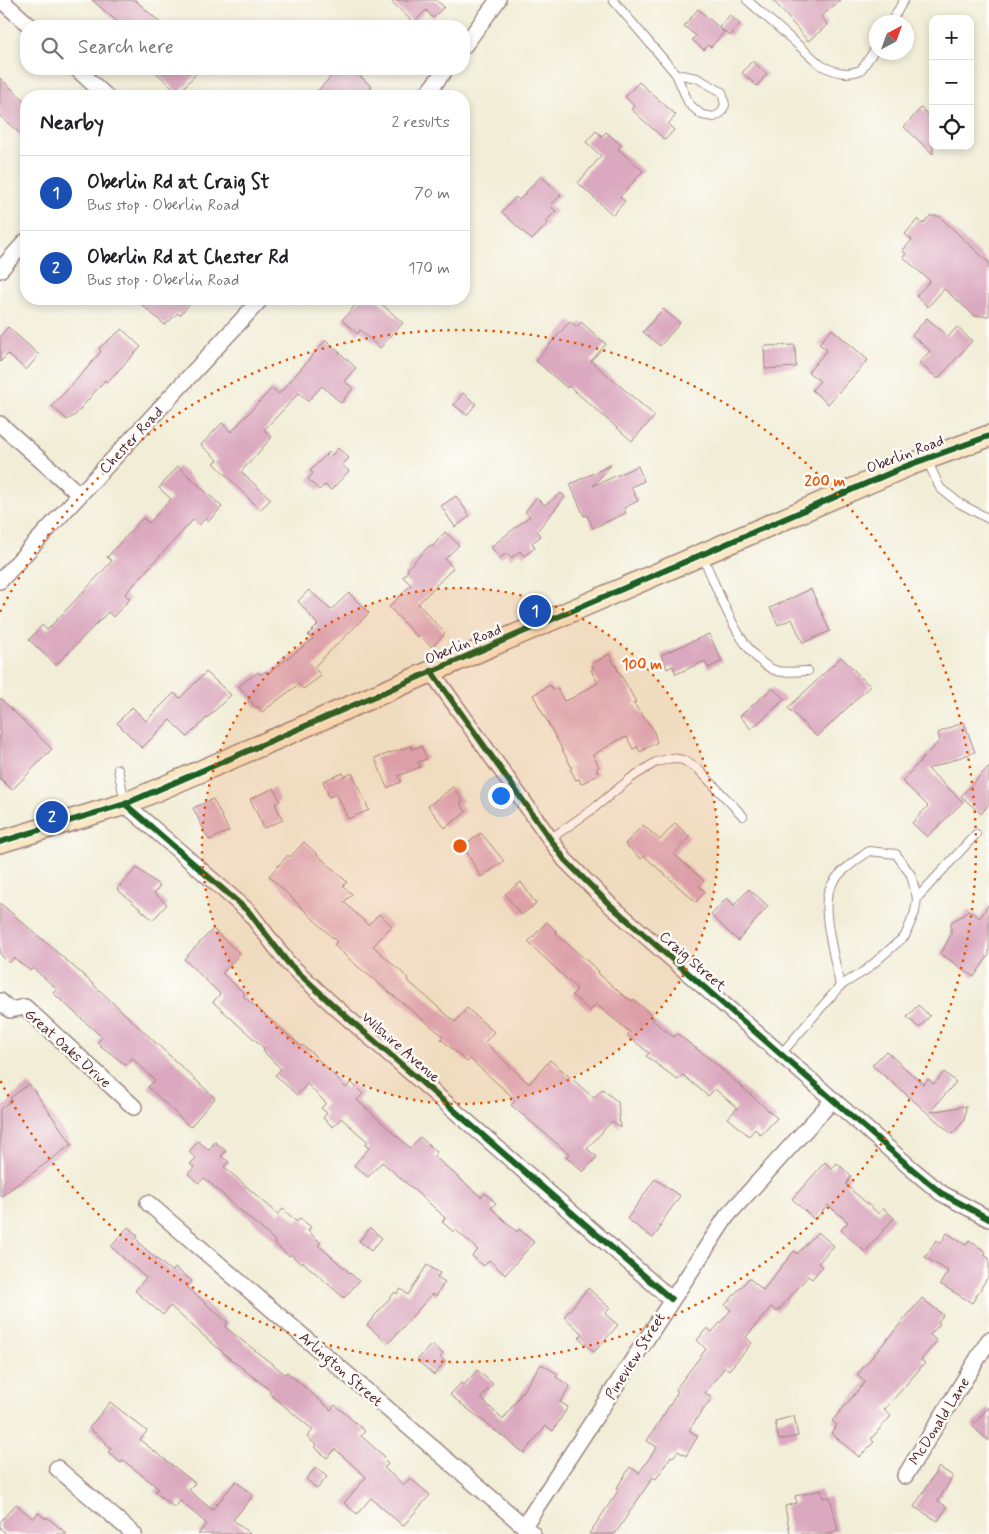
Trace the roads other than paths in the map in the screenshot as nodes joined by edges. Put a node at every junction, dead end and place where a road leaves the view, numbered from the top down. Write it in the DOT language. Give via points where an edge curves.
graph roads {
  1 [pos="1,0"];
  2 [pos="498,0"];
  3 [pos="613,0"];
  4 [pos="747,0"];
  5 [pos="904,0"];
  6 [pos="895,15"];
  7 [pos="23,20"];
  8 [pos="470,38"];
  9 [pos="869,58"];
  10 [pos="676,74"];
  11 [pos="83,75"];
  12 [pos="441,75"];
  13 [pos="100,90"];
  14 [pos="430,90"];
  15 [pos="20,248"];
  16 [pos="0,270"];
  17 [pos="255,305"];
  18 [pos="0,424"];
  19 [pos="989,436"];
  20 [pos="926,458"];
  21 [pos="80,495"];
  22 [pos="989,519"];
  23 [pos="702,554"];
  24 [pos="0,581"];
  25 [pos="808,670"];
  26 [pos="431,671"];
  27 [pos="118,770"];
  28 [pos="125,804"];
  29 [pos="743,816"];
  30 [pos="976,834"];
  31 [pos="550,839"];
  32 [pos="0,842"];
  33 [pos="917,898"];
  34 [pos="840,986"];
  35 [pos="0,1001"];
  36 [pos="780,1055"];
  37 [pos="832,1101"];
  38 [pos="134,1107"];
  39 [pos="148,1203"];
  40 [pos="989,1218"];
  41 [pos="671,1299"];
  42 [pos="989,1340"];
  43 [pos="57,1468"];
  44 [pos="905,1476"];
  45 [pos="529,1530"];
  46 [pos="134,1534"];
  1 -- 7 [label="street"];
  2 -- 8 [label="street"];
  3 -- 10 [label="lane"];
  4 -- 9 [label="lane" via="822,66 852,73 861,70"];
  5 -- 6 [label="lane"];
  10 -- 10 [label="lane" via="694,109 702,115 714,117 721,113 725,105 722,92 697,78"];
  11 -- 13 [label="street"];
  12 -- 14 [label="street"];
  15 -- 16 [label="street"];
  17 -- 21 [label="street, Chester Road"];
  18 -- 21 [label="street"];
  19 -- 20 [label="main road, Oberlin Road"];
  20 -- 22 [label="lane" via="940,488 958,503"];
  20 -- 23 [label="main road, Oberlin Road"];
  21 -- 24 [label="street, Chester Road"];
  23 -- 25 [label="lane" via="734,624 755,656 777,671"];
  23 -- 26 [label="main road, Oberlin Road"];
  26 -- 28 [label="main road, Oberlin Road"];
  26 -- 31 [label="street, Craig Street"];
  27 -- 28 [label="lane"];
  28 -- 32 [label="main road, Oberlin Road"];
  28 -- 41 [label="street, Wilshire Avenue" via="249,912 288,963 333,1005"];
  29 -- 31 [label="lane" via="698,770 683,760 672,758 656,762 631,778"];
  30 -- 33 [label="lane"];
  31 -- 36 [label="street, Craig Street" via="565,860 609,904"];
  33 -- 34 [label="lane" via="906,936 866,970"];
  33 -- 34 [label="lane" via="911,875 896,854 869,852 844,868 828,893 828,922"];
  34 -- 36 [label="lane"];
  35 -- 38 [label="street, Great Oaks Drive" via="10,1010 25,1007"];
  36 -- 37 [label="street, Craig Street"];
  37 -- 40 [label="street, Craig Street" via="941,1193"];
  37 -- 41 [label="street, Pineview Street" via="728,1216"];
  39 -- 45 [label="street, Arlington Street"];
  41 -- 45 [label="street, Pineview Street"];
  42 -- 44 [label="street, McDonald Lane"];
  43 -- 46 [label="street"];
}
